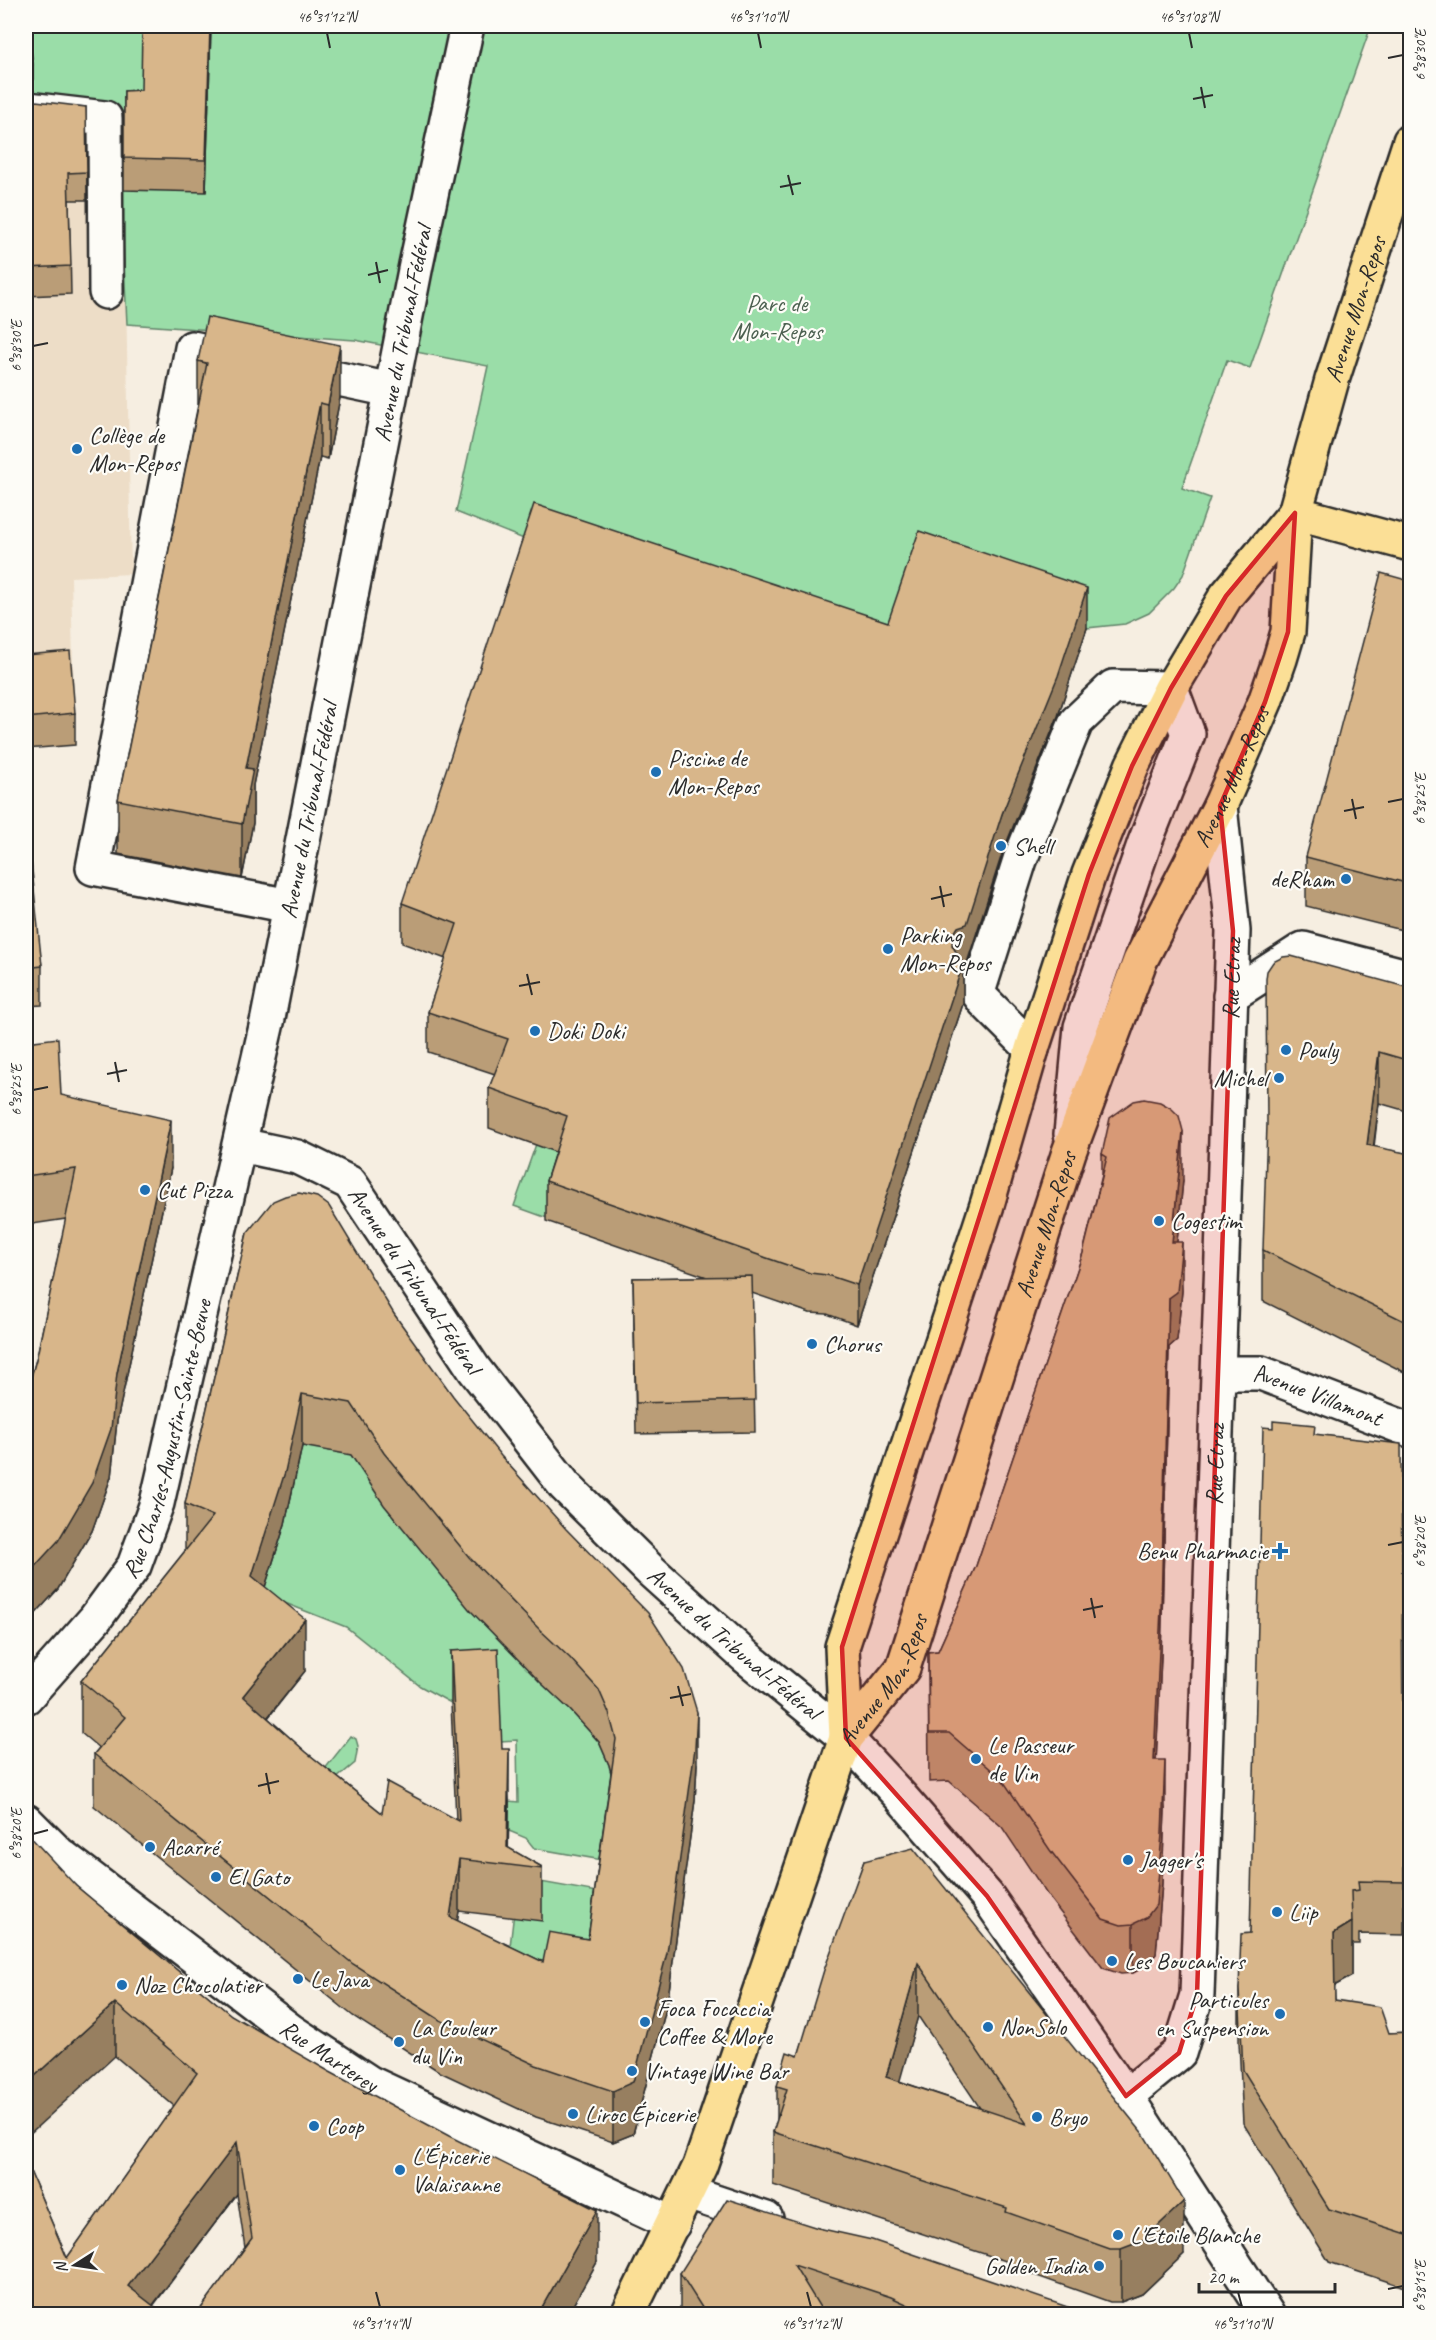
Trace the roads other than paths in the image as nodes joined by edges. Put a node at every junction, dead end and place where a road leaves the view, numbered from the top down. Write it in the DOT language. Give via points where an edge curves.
graph roads {
  1 [pos="467,26"];
  2 [pos="26,113"];
  3 [pos="1410,141"];
  4 [pos="106,292"];
  5 [pos="391,390"];
  6 [pos="1295,513"];
  7 [pos="1410,544"];
  8 [pos="1171,688"];
  9 [pos="1220,806"];
  10 [pos="290,906"];
  11 [pos="1410,978"];
  12 [pos="1230,996"];
  13 [pos="1032,1049"];
  14 [pos="240,1145"];
  15 [pos="1069,1152"];
  16 [pos="1219,1373"];
  17 [pos="1410,1430"];
  18 [pos="26,1697"];
  19 [pos="846,1738"];
  20 [pos="26,1821"];
  21 [pos="1126,2096"];
  22 [pos="688,2193"];
  23 [pos="673,2224"];
  24 [pos="794,2228"];
  25 [pos="634,2311"];
  26 [pos="1267,2314"];
  1 -- 5 [label="street, Avenue du Tribunal-Fédéral"];
  2 -- 4 [label="street" via="28,109 105,118"];
  3 -- 6 [label="main road, Avenue Mon-Repos" via="1332,380"];
  5 -- 10 [label="street, Avenue du Tribunal-Fédéral"];
  5 -- 10 [label="street" via="192,348 93,868"];
  6 -- 7 [label="main road"];
  6 -- 8 [label="main road, Avenue Mon-Repos" via="1227,596"];
  6 -- 9 [label="main road, Avenue Mon-Repos" via="1288,632 1265,702"];
  8 -- 13 [label="main road, Avenue Mon-Repos" via="1132,766 1089,874"];
  8 -- 13 [label="street" via="1113,687 1076,722 1020,860 974,987"];
  8 -- 15 [label="street" via="1188,734 1145,842 1081,1027"];
  9 -- 12 [label="street, Rue Etraz" via="1233,931"];
  9 -- 15 [label="main road, Avenue Mon-Repos" via="1140,962"];
  10 -- 14 [label="street, Avenue du Tribunal-Fédéral"];
  11 -- 12 [label="street" via="1303,949"];
  12 -- 16 [label="street, Rue Etraz"];
  13 -- 19 [label="main road, Avenue Mon-Repos" via="987,1204 842,1647"];
  14 -- 18 [label="street, Rue Charles-Augustin-Sainte-Beuve" via="157,1503 134,1566 95,1619"];
  14 -- 19 [label="street, Avenue du Tribunal-Fédéral" via="297,1157 350,1183 474,1368 566,1486 651,1571 745,1656"];
  15 -- 19 [label="main road, Avenue Mon-Repos" via="903,1668"];
  16 -- 17 [label="street, Avenue Villamont" via="1261,1373"];
  16 -- 21 [label="street, Rue Etraz" via="1197,1995 1179,2052"];
  19 -- 21 [label="street, Avenue du Tribunal-Fédéral" via="987,1896"];
  19 -- 22 [label="main road"];
  20 -- 23 [label="street, Rue Marterey" via="58,1853 254,2003 370,2083"];
  21 -- 26 [label="street, Avenue du Tribunal-Fédéral"];
  22 -- 23 [label="main road"];
  22 -- 24 [label="street"];
  23 -- 25 [label="main road"];
}
